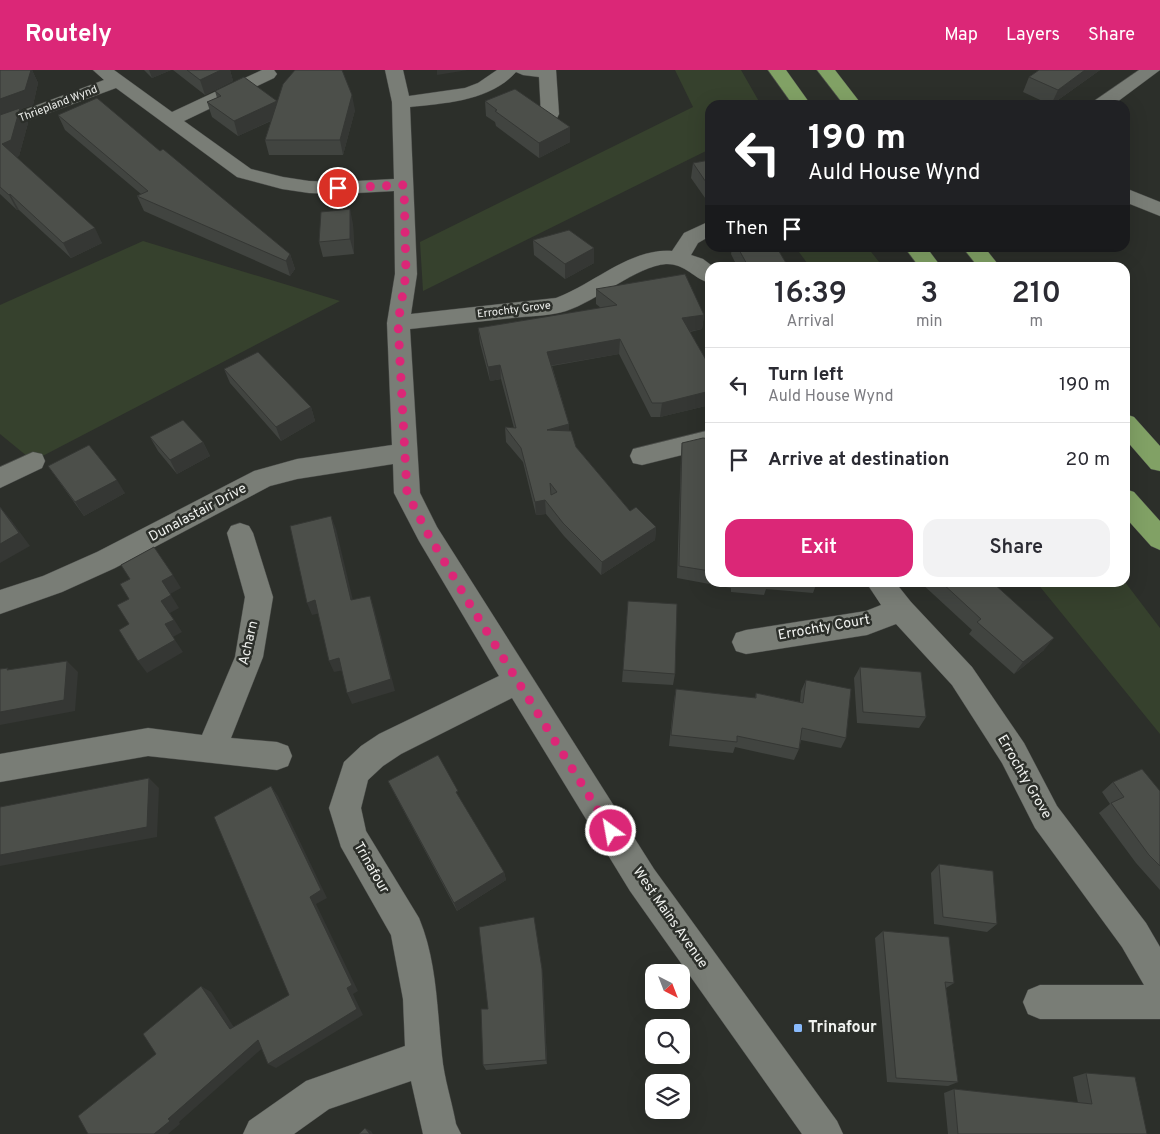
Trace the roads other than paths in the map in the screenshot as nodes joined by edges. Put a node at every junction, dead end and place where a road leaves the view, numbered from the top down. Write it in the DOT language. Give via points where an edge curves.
graph roads {
  1 [pos="394,70"];
  2 [pos="508,70"];
  3 [pos="523,70"];
  4 [pos="777,70"];
  5 [pos="826,70"];
  6 [pos="1151,70"];
  7 [pos="268,74"];
  8 [pos="109,76"];
  9 [pos="798,100"];
  10 [pos="849,100"];
  11 [pos="1108,100"];
  12 [pos="401,102"];
  13 [pos="550,114"];
  14 [pos="170,120"];
  15 [pos="0,125"];
  16 [pos="404,185"];
  17 [pos="1130,196"];
  18 [pos="1160,210"];
  19 [pos="705,230"];
  20 [pos="919,252"];
  21 [pos="977,252"];
  22 [pos="679,256"];
  23 [pos="927,262"];
  24 [pos="986,262"];
  25 [pos="705,270"];
  26 [pos="398,323"];
  27 [pos="1130,429"];
  28 [pos="705,440"];
  29 [pos="404,452"];
  30 [pos="642,456"];
  31 [pos="33,461"];
  32 [pos="1160,462"];
  33 [pos="0,478"];
  34 [pos="1130,505"];
  35 [pos="240,533"];
  36 [pos="1160,540"];
  37 [pos="883,587"];
  38 [pos="0,602"];
  39 [pos="901,610"];
  40 [pos="746,642"];
  41 [pos="519,683"];
  42 [pos="212,750"];
  43 [pos="277,756"];
  44 [pos="0,768"];
  45 [pos="1160,980"];
  46 [pos="1040,1002"];
  47 [pos="1160,1002"];
  48 [pos="424,1058"];
  49 [pos="262,1134"];
  50 [pos="442,1134"];
  51 [pos="824,1134"];
  1 -- 12 [label="street, West Mains Avenue"];
  2 -- 12 [label="street" via="492,83 470,93"];
  3 -- 13 [label="street" via="548,72"];
  4 -- 9 [label="highway"];
  5 -- 10 [label="highway"];
  6 -- 11 [label="street"];
  7 -- 14 [label="street"];
  8 -- 14 [label="street"];
  8 -- 15 [label="street, Thriepland Wynd"];
  12 -- 16 [label="street, West Mains Avenue"];
  14 -- 16 [label="street" via="244,173 309,187"];
  16 -- 26 [label="street, West Mains Avenue" via="406,274"];
  17 -- 18 [label="street"];
  19 -- 22 [label="street" via="691,238"];
  20 -- 23 [label="highway"];
  21 -- 24 [label="highway"];
  22 -- 25 [label="street"];
  22 -- 26 [label="street, Errochty Grove" via="633,266 584,295 559,305"];
  26 -- 29 [label="street, West Mains Avenue"];
  27 -- 32 [label="highway"];
  28 -- 30 [label="street"];
  29 -- 38 [label="street, Dunalastair Drive" via="263,478 106,560"];
  29 -- 41 [label="street, West Mains Avenue" via="407,493"];
  31 -- 33 [label="street"];
  34 -- 36 [label="highway"];
  35 -- 42 [label="street, Acharn" via="259,597 249,657"];
  37 -- 39 [label="street, Errochty Grove"];
  39 -- 40 [label="street, Errochty Court" via="867,623"];
  39 -- 45 [label="street, Errochty Grove" via="962,676 1012,753 1046,817 1134,936"];
  41 -- 48 [label="street, Trinafour" via="500,689 390,744 355,772 349,791 345,808 352,836 407,930 420,999"];
  41 -- 51 [label="street, West Mains Avenue" via="642,880"];
  42 -- 43 [label="street"];
  42 -- 44 [label="street" via="148,742"];
  46 -- 47 [label="street"];
  48 -- 49 [label="street" via="319,1094"];
  48 -- 50 [label="street, Trinafour"];
}
